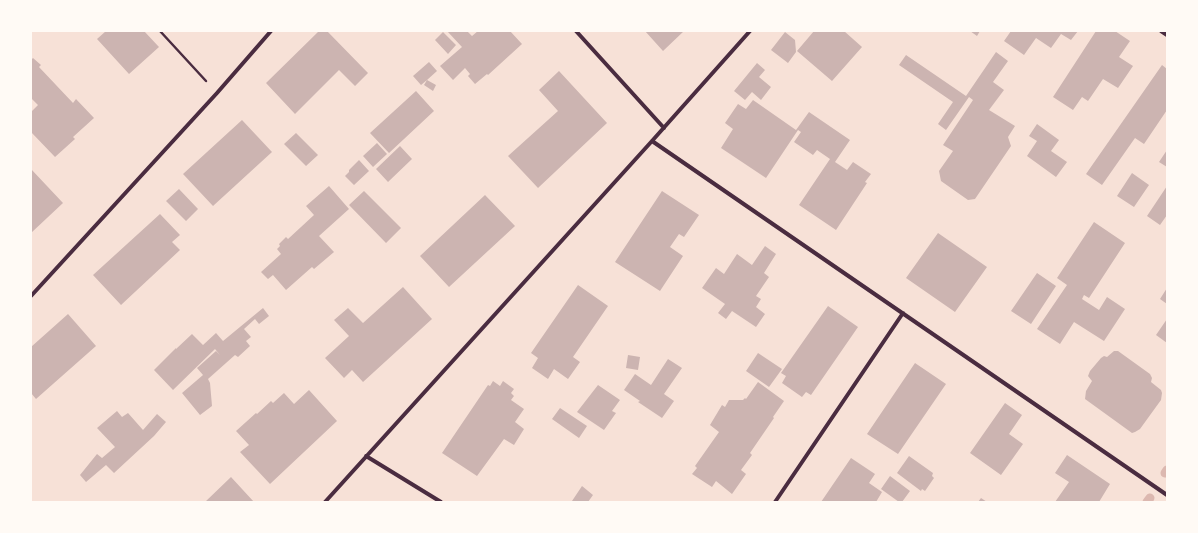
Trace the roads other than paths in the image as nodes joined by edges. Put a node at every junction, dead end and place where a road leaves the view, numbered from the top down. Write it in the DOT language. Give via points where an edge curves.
graph roads {
  1 [pos="271,31"];
  2 [pos="576,31"];
  3 [pos="750,31"];
  4 [pos="1161,31"];
  5 [pos="1167,35"];
  6 [pos="664,128"];
  7 [pos="652,141"];
  8 [pos="31,296"];
  9 [pos="903,313"];
  10 [pos="366,456"];
  11 [pos="1167,495"];
  12 [pos="324,502"];
  13 [pos="441,502"];
  14 [pos="775,502"];
  1 -- 8 [label="street"];
  2 -- 6 [label="street"];
  3 -- 6 [label="street"];
  4 -- 5 [label="street"];
  6 -- 7 [label="street"];
  7 -- 9 [label="street"];
  7 -- 10 [label="street"];
  9 -- 11 [label="street"];
  9 -- 14 [label="street"];
  10 -- 12 [label="street"];
  10 -- 13 [label="street"];
}
